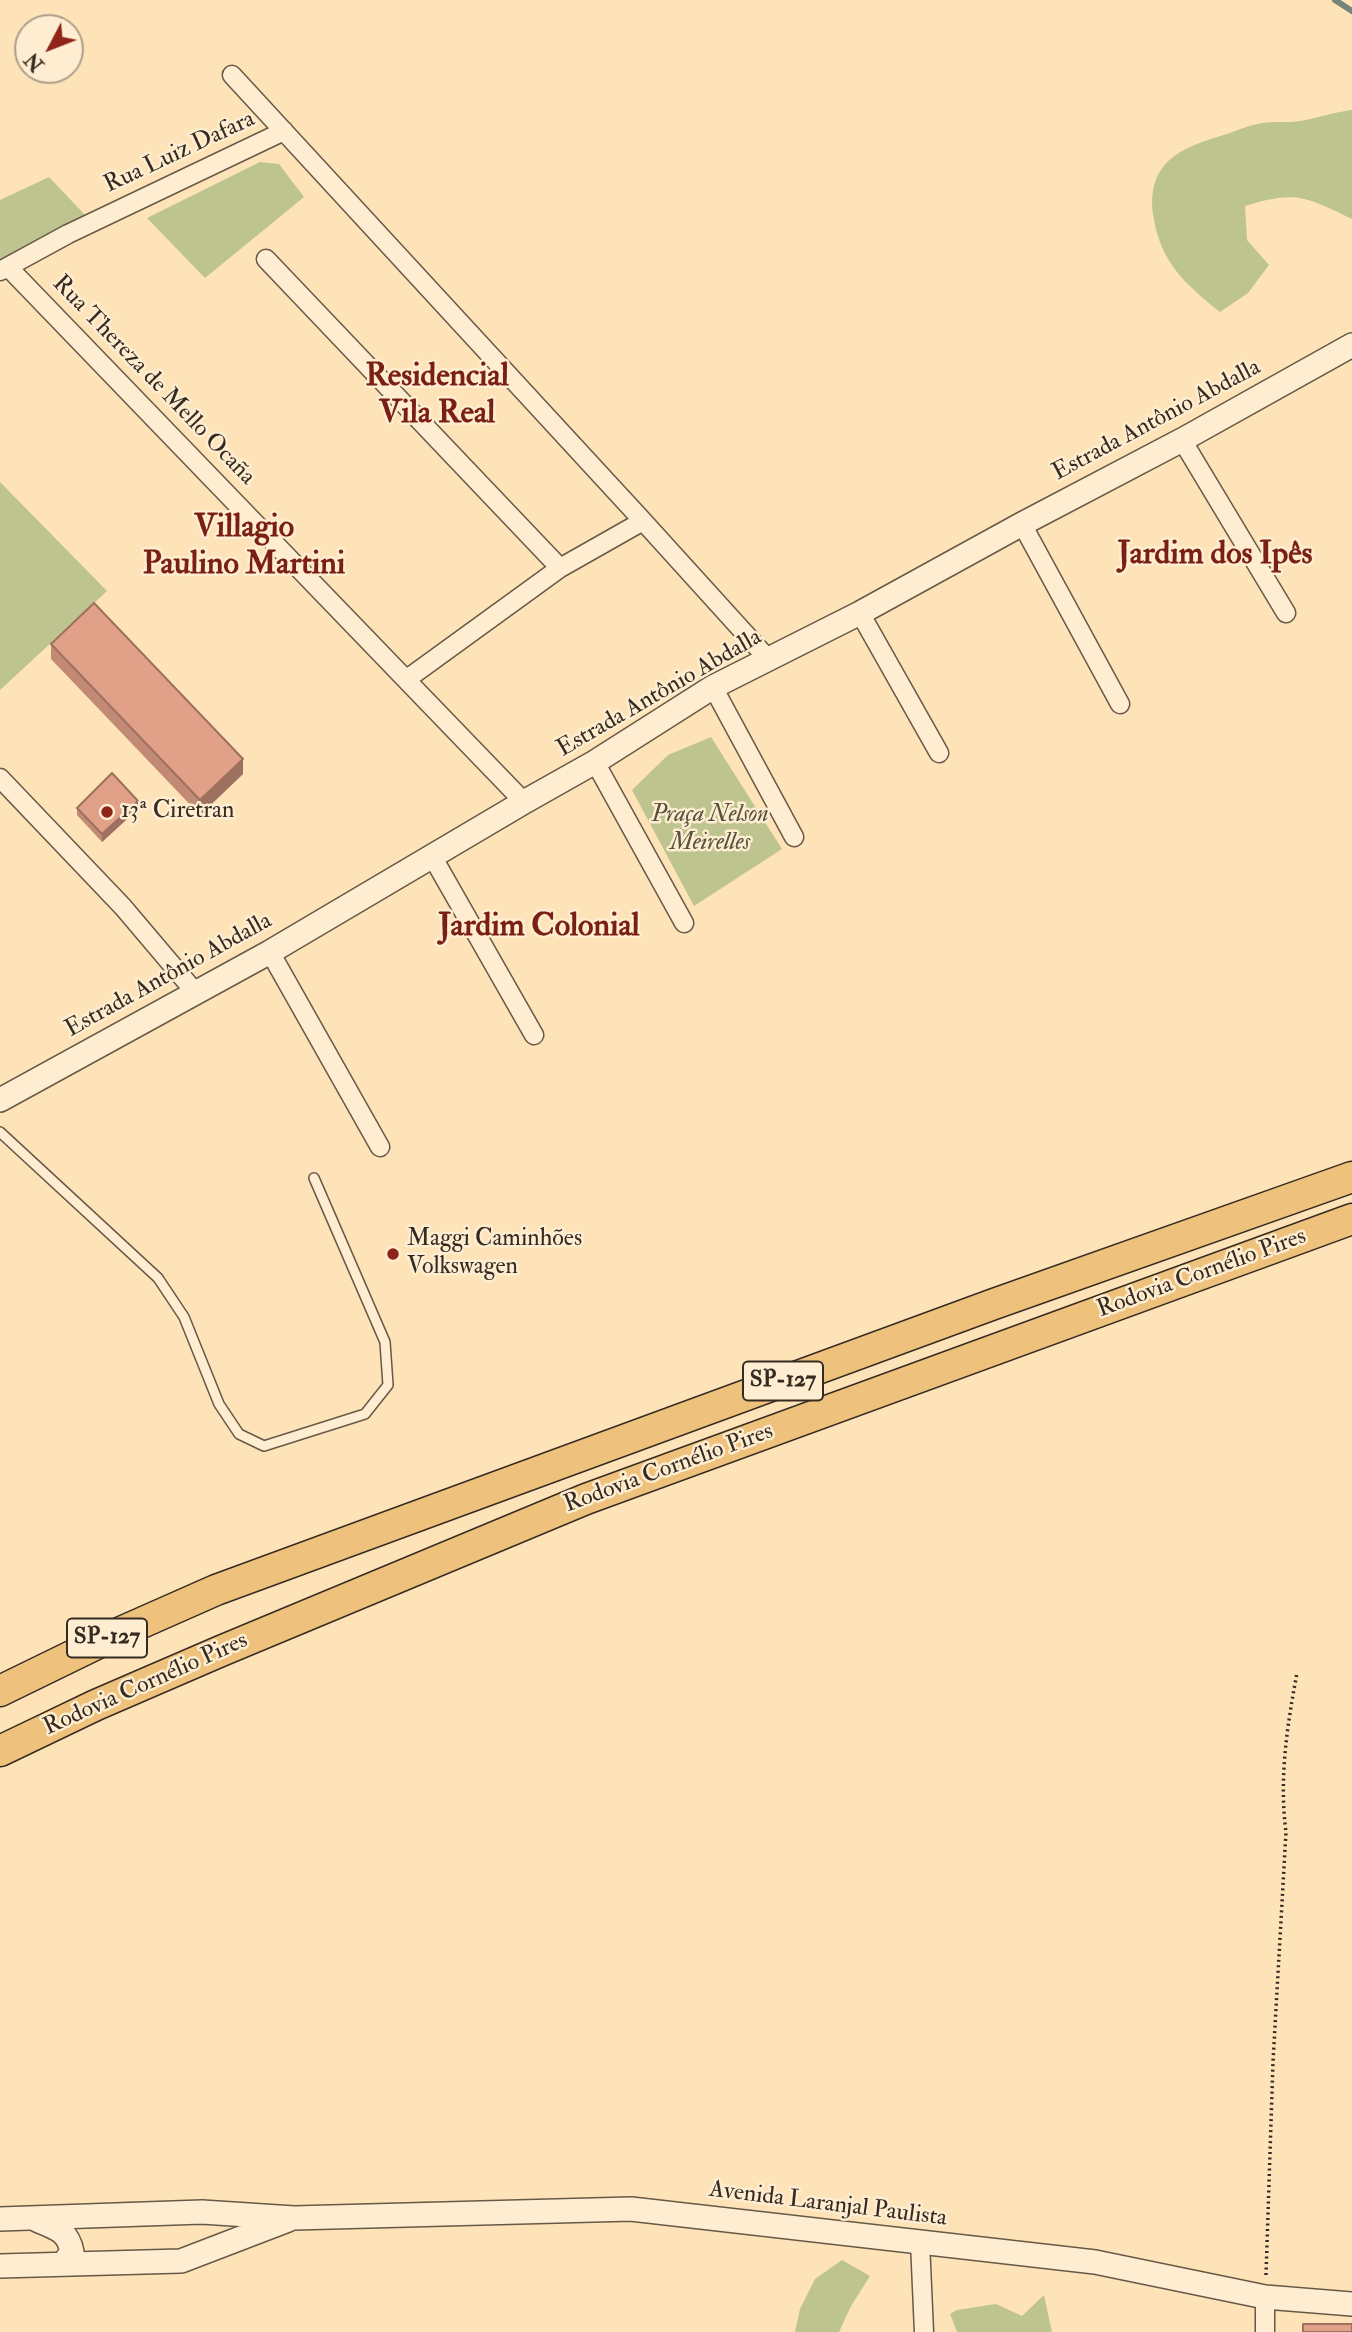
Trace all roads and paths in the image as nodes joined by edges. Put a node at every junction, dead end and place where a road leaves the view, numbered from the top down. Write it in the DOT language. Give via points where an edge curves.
graph roads {
  1 [pos="232,75"];
  2 [pos="284,131"];
  3 [pos="266,259"];
  4 [pos="4,269"];
  5 [pos="1349,352"];
  6 [pos="1182,440"];
  7 [pos="643,521"];
  8 [pos="1022,524"];
  9 [pos="561,568"];
  10 [pos="860,613"];
  11 [pos="1286,613"];
  12 [pos="769,660"];
  13 [pos="407,679"];
  14 [pos="713,687"];
  15 [pos="1121,704"];
  16 [pos="939,753"];
  17 [pos="595,762"];
  18 [pos="0,778"];
  19 [pos="524,802"];
  20 [pos="794,837"];
  21 [pos="432,856"];
  22 [pos="684,923"];
  23 [pos="270,952"];
  24 [pos="195,992"];
  25 [pos="534,1035"];
  26 [pos="4,1091"];
  27 [pos="0,1132"];
  28 [pos="380,1147"];
  29 [pos="1352,1177"];
  30 [pos="314,1178"];
  31 [pos="1352,1219"];
  32 [pos="1297,1673"];
  33 [pos="0,1691"];
  34 [pos="0,1751"];
  35 [pos="202,2212"];
  36 [pos="33,2218"];
  37 [pos="294,2218"];
  38 [pos="0,2219"];
  39 [pos="920,2242"];
  40 [pos="181,2261"];
  41 [pos="63,2264"];
  42 [pos="0,2266"];
  43 [pos="1265,2297"];
  44 [pos="1352,2304"];
  45 [pos="924,2332"];
  46 [pos="1265,2332"];
  1 -- 2 [label="street"];
  2 -- 4 [label="street, Rua Luiz Dafara"];
  2 -- 7 [label="street"];
  3 -- 9 [label="street"];
  4 -- 13 [label="street, Rua Thereza de Mello Ocaña"];
  5 -- 6 [label="street, Estrada Antônio Abdalla"];
  6 -- 8 [label="street, Estrada Antônio Abdalla"];
  6 -- 11 [label="street"];
  7 -- 9 [label="street"];
  7 -- 12 [label="street"];
  8 -- 10 [label="street, Estrada Antônio Abdalla"];
  8 -- 15 [label="street"];
  9 -- 13 [label="street"];
  10 -- 12 [label="street, Estrada Antônio Abdalla"];
  10 -- 16 [label="street"];
  12 -- 14 [label="street, Estrada Antônio Abdalla"];
  13 -- 19 [label="street, Rua Thereza de Mello Ocaña"];
  14 -- 17 [label="street, Estrada Antônio Abdalla"];
  14 -- 20 [label="street"];
  17 -- 19 [label="street, Estrada Antônio Abdalla"];
  17 -- 22 [label="street"];
  18 -- 24 [label="street" via="123,907"];
  19 -- 21 [label="street, Estrada Antônio Abdalla"];
  21 -- 23 [label="street, Estrada Antônio Abdalla"];
  21 -- 25 [label="street"];
  23 -- 24 [label="street, Estrada Antônio Abdalla"];
  23 -- 28 [label="street"];
  24 -- 26 [label="street, Estrada Antônio Abdalla"];
  27 -- 30 [label="lane" via="158,1279 184,1317 219,1404 239,1434 264,1446 365,1414 388,1385 385,1342"];
  29 -- 33 [label="main road, Rodovia Cornélio Pires / SP-127" via="260,1573 121,1632"];
  31 -- 34 [label="main road, Rodovia Cornélio Pires / SP-127" via="586,1499 209,1656"];
  32 -- 43 [label="path" via="1288,1719 1282,1800 1286,1832"];
  35 -- 36 [label="street, Avenida Laranjal Paulista"];
  35 -- 37 [label="street, Avenida Laranjal Paulista"];
  35 -- 40 [label="street" via="197,2238"];
  36 -- 38 [label="street, Avenida Laranjal Paulista"];
  36 -- 41 [label="street" via="70,2240 72,2252"];
  37 -- 39 [label="street, Avenida Laranjal Paulista" via="631,2208"];
  37 -- 40 [label="street, Avenida Laranjal Paulista"];
  39 -- 43 [label="street, Avenida Laranjal Paulista" via="1095,2262"];
  39 -- 45 [label="street"];
  40 -- 41 [label="street, Avenida Laranjal Paulista"];
  41 -- 42 [label="street, Avenida Laranjal Paulista"];
  43 -- 44 [label="street, Avenida Laranjal Paulista"];
  43 -- 46 [label="street"];
}
